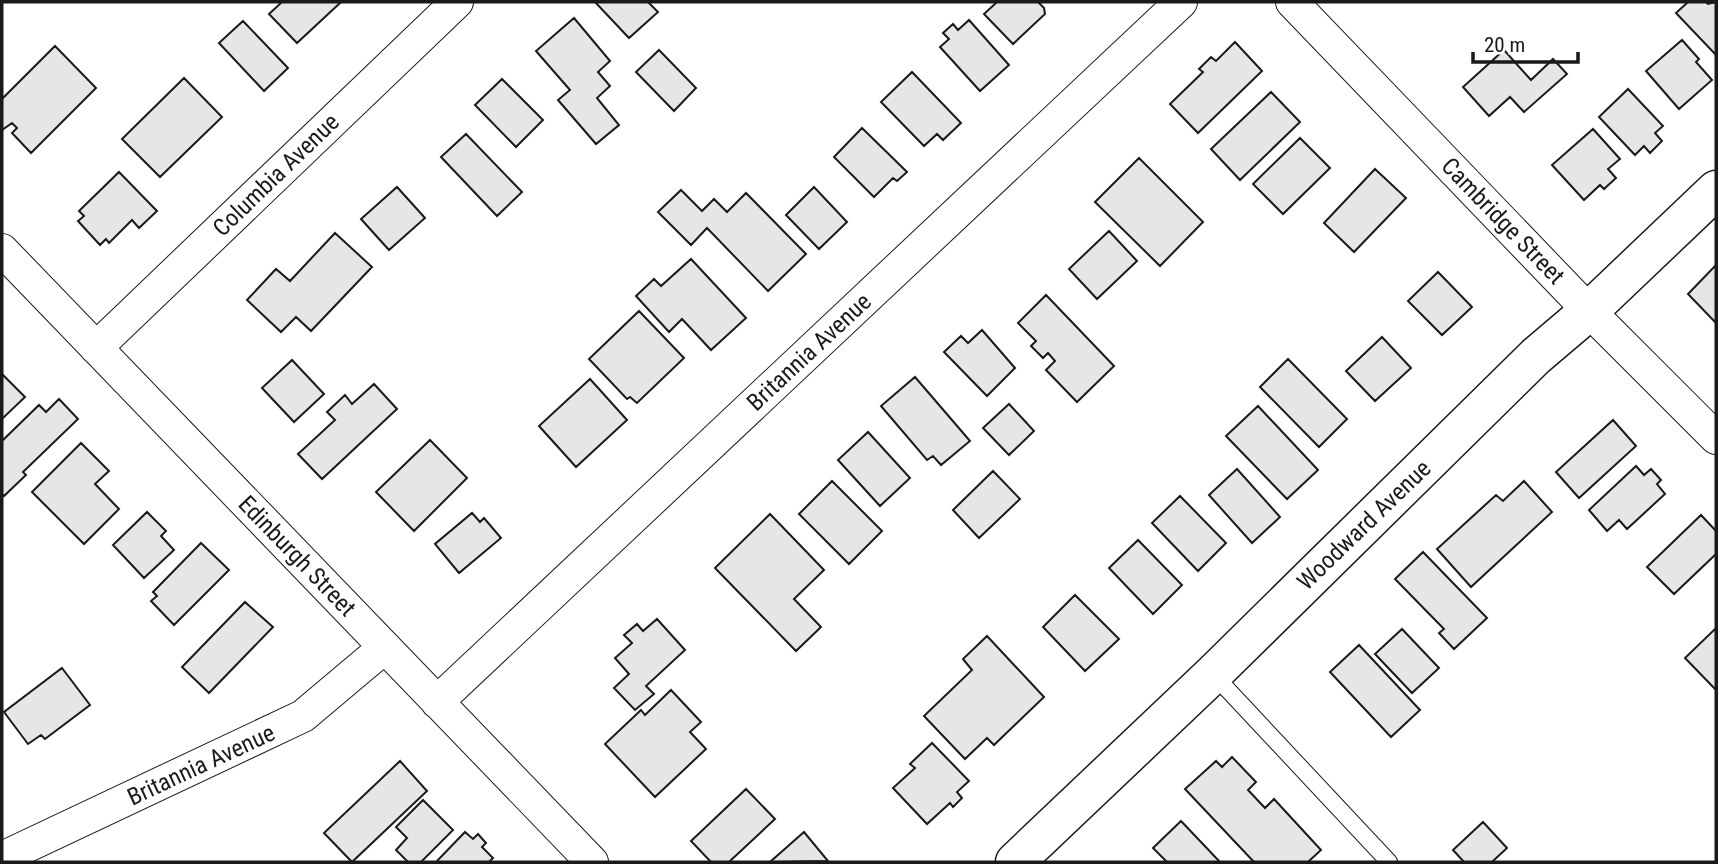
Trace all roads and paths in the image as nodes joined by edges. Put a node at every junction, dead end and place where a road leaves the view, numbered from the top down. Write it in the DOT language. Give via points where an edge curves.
graph roads {
  1 [pos="457,2"];
  2 [pos="1181,2"];
  3 [pos="1292,2"];
  4 [pos="1716,190"];
  5 [pos="2,250"];
  6 [pos="1589,311"];
  7 [pos="96,348"];
  8 [pos="1716,438"];
  9 [pos="385,647"];
  10 [pos="1213,674"];
  11 [pos="436,702"];
  12 [pos="2,858"];
  13 [pos="592,862"];
  14 [pos="1015,862"];
  15 [pos="1389,862"];
  1 -- 7 [label="street, Columbia Avenue"];
  2 -- 11 [label="street, Britannia Avenue"];
  3 -- 6 [label="street, Cambridge Street"];
  4 -- 6 [label="street, Woodward Avenue"];
  5 -- 7 [label="street, Edinburgh Street"];
  6 -- 8 [label="street, Cambridge Street"];
  6 -- 10 [label="street, Woodward Avenue" via="1536,356"];
  7 -- 9 [label="street, Edinburgh Street"];
  9 -- 11 [label="street, Edinburgh Street"];
  9 -- 12 [label="street, Britannia Avenue" via="303,716"];
  10 -- 14 [label="street, Woodward Avenue"];
  10 -- 15 [label="lane"];
  11 -- 13 [label="street, Edinburgh Street"];
}
